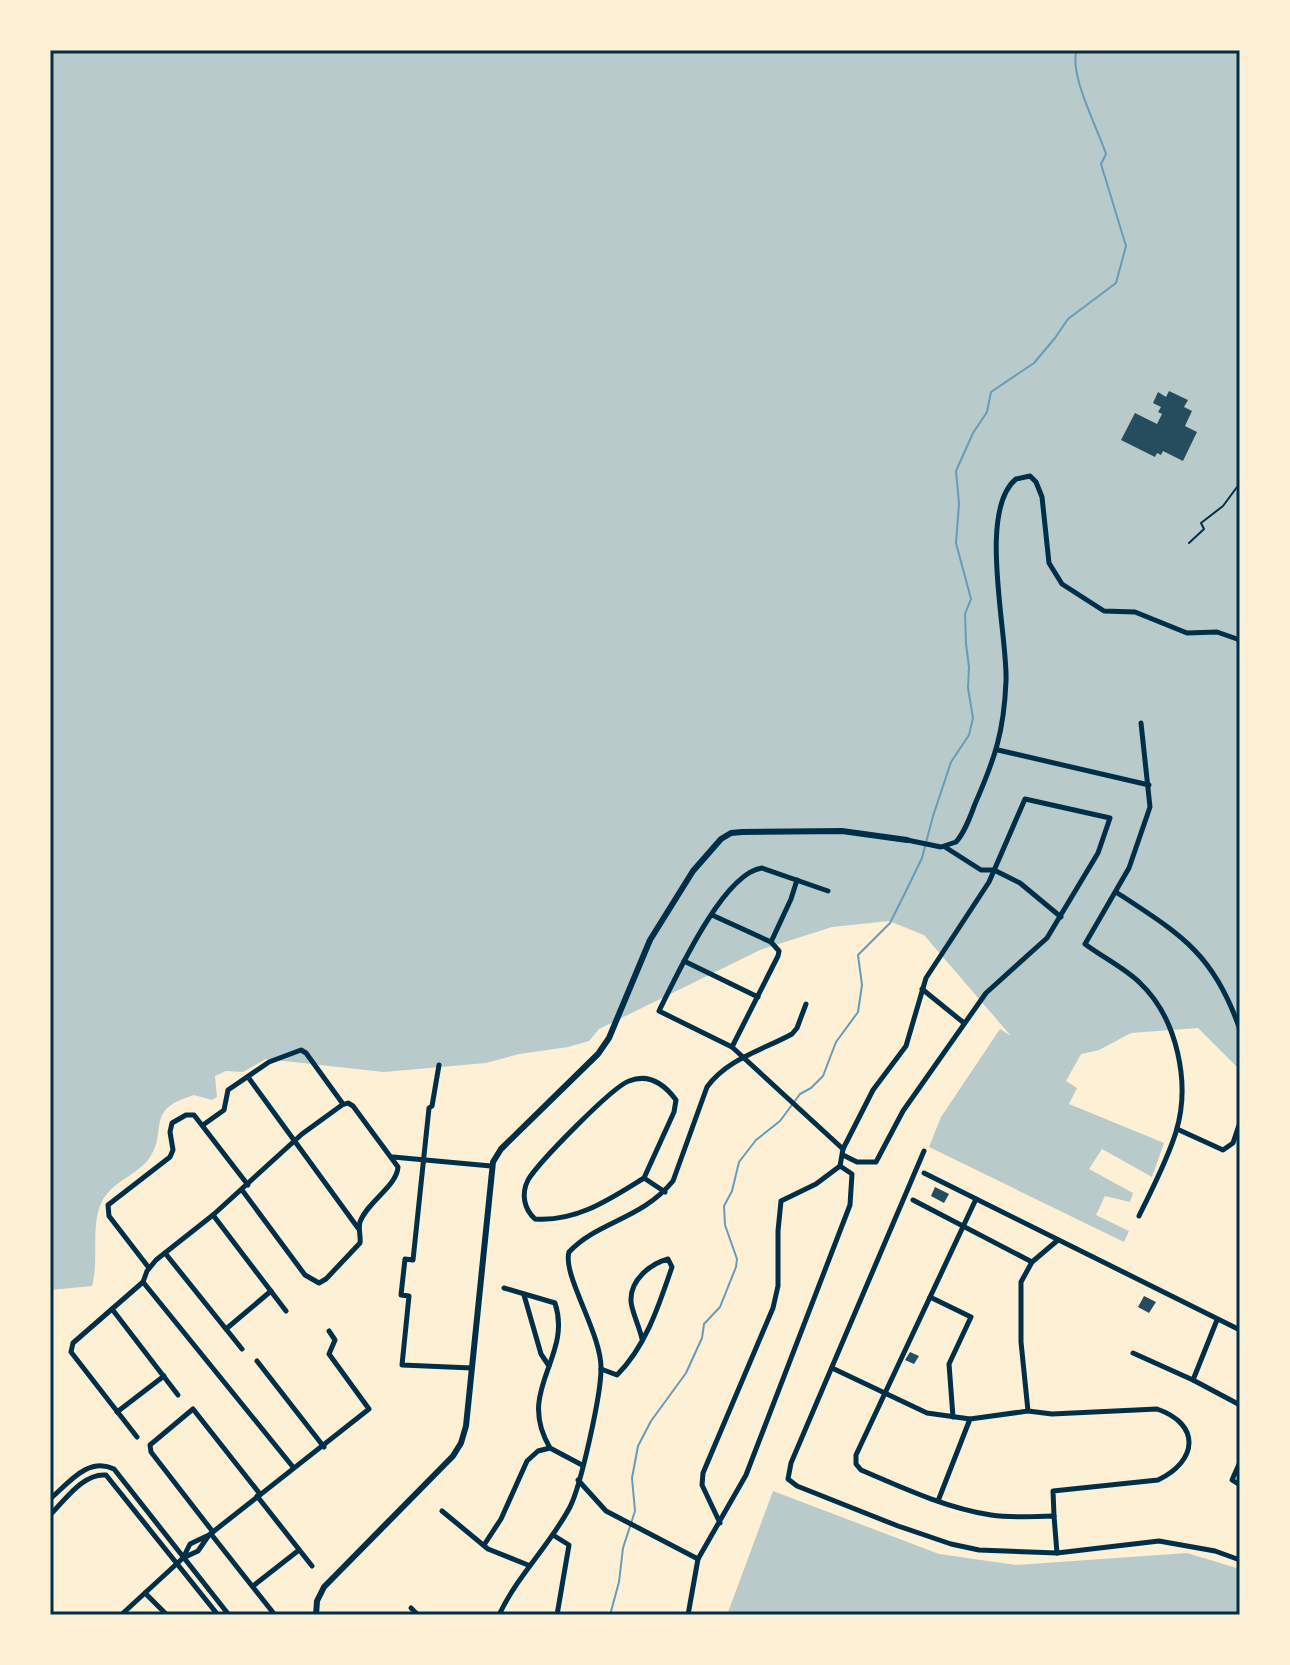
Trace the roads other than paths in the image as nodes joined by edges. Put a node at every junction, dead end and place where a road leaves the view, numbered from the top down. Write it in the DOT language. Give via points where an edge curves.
graph roads {
  1 [pos="1240,640"];
  2 [pos="1141,723"];
  3 [pos="998,750"];
  4 [pos="1149,785"];
  5 [pos="907,840"];
  6 [pos="943,847"];
  7 [pos="994,870"];
  8 [pos="797,880"];
  9 [pos="828,891"];
  10 [pos="1116,892"];
  11 [pos="712,915"];
  12 [pos="1061,917"];
  13 [pos="771,942"];
  14 [pos="684,961"];
  15 [pos="922,989"];
  16 [pos="758,997"];
  17 [pos="806,1004"];
  18 [pos="964,1023"];
  19 [pos="1240,1030"];
  20 [pos="732,1047"];
  21 [pos="743,1058"];
  22 [pos="439,1065"];
  23 [pos="248,1077"];
  24 [pos="343,1104"];
  25 [pos="1240,1122"];
  26 [pos="203,1125"];
  27 [pos="1177,1129"];
  28 [pos="293,1142"];
  29 [pos="924,1151"];
  30 [pos="843,1152"];
  31 [pos="392,1157"];
  32 [pos="423,1160"];
  33 [pos="857,1162"];
  34 [pos="491,1166"];
  35 [pos="840,1166"];
  36 [pos="924,1173"];
  37 [pos="852,1174"];
  38 [pos="644,1178"];
  39 [pos="248,1185"];
  40 [pos="242,1190"];
  41 [pos="665,1192"];
  42 [pos="976,1199"];
  43 [pos="913,1200"];
  44 [pos="213,1215"];
  45 [pos="1139,1216"];
  46 [pos="963,1226"];
  47 [pos="360,1229"];
  48 [pos="1058,1240"];
  49 [pos="165,1253"];
  50 [pos="1032,1262"];
  51 [pos="149,1268"];
  52 [pos="143,1282"];
  53 [pos="504,1288"];
  54 [pos="271,1291"];
  55 [pos="524,1295"];
  56 [pos="930,1297"];
  57 [pos="112,1309"];
  58 [pos="286,1311"];
  59 [pos="1217,1320"];
  60 [pos="226,1329"];
  61 [pos="1240,1330"];
  62 [pos="329,1331"];
  63 [pos="642,1339"];
  64 [pos="242,1349"];
  65 [pos="1133,1353"];
  66 [pos="257,1361"];
  67 [pos="549,1367"];
  68 [pos="832,1367"];
  69 [pos="472,1368"];
  70 [pos="601,1369"];
  71 [pos="164,1376"];
  72 [pos="1193,1380"];
  73 [pos="886,1392"];
  74 [pos="178,1395"];
  75 [pos="1240,1405"];
  76 [pos="1028,1411"];
  77 [pos="117,1412"];
  78 [pos="953,1417"];
  79 [pos="970,1419"];
  80 [pos="137,1437"];
  81 [pos="324,1447"];
  82 [pos="550,1448"];
  83 [pos="1240,1462"];
  84 [pos="582,1465"];
  85 [pos="293,1467"];
  86 [pos="578,1480"];
  87 [pos="1240,1485"];
  88 [pos="259,1495"];
  89 [pos="50,1499"];
  90 [pos="938,1501"];
  91 [pos="442,1511"];
  92 [pos="50,1515"];
  93 [pos="1054,1516"];
  94 [pos="720,1523"];
  95 [pos="211,1533"];
  96 [pos="553,1535"];
  97 [pos="484,1545"];
  98 [pos="299,1550"];
  99 [pos="1057,1553"];
  100 [pos="183,1558"];
  101 [pos="698,1559"];
  102 [pos="1240,1560"];
  103 [pos="177,1563"];
  104 [pos="528,1565"];
  105 [pos="312,1566"];
  106 [pos="253,1586"];
  107 [pos="145,1592"];
  108 [pos="411,1608"];
  109 [pos="556,1614"];
  110 [pos="121,1615"];
  111 [pos="167,1615"];
  112 [pos="218,1615"];
  113 [pos="229,1615"];
  114 [pos="275,1615"];
  115 [pos="316,1615"];
  116 [pos="418,1615"];
  117 [pos="499,1615"];
  118 [pos="688,1615"];
  1 -- 3 [label="street" via="1217,632 1187,633 1135,612 1104,611 1062,584 1049,563 1037,483 1030,476 1020,477 1007,487 999,513 996,583 1006,679"];
  2 -- 4 [label="street"];
  3 -- 4 [label="street"];
  3 -- 6 [label="street" via="962,833"];
  4 -- 10 [label="street" via="1143,832"];
  5 -- 6 [label="street"];
  5 -- 34 [label="street" via="807,830 731,833 721,839 693,871 650,940 602,1049 501,1149"];
  6 -- 7 [label="street" via="981,870"];
  7 -- 12 [label="street" via="1020,883"];
  7 -- 12 [label="street" via="1025,799 1110,818 1098,853"];
  7 -- 15 [label="street" via="933,963"];
  8 -- 9 [label="street"];
  8 -- 11 [label="street" via="754,870 725,893"];
  8 -- 13 [label="street"];
  10 -- 19 [label="street" via="1166,924 1209,963"];
  10 -- 27 [label="street" via="1085,944 1139,981 1160,1005 1174,1036 1181,1076"];
  11 -- 13 [label="street"];
  11 -- 14 [label="street"];
  12 -- 18 [label="street" via="1047,938 986,993"];
  13 -- 16 [label="street" via="778,956"];
  14 -- 16 [label="street"];
  14 -- 20 [label="street" via="659,1011"];
  15 -- 18 [label="street"];
  15 -- 30 [label="street" via="906,1046 873,1090"];
  16 -- 20 [label="street"];
  17 -- 21 [label="street" via="792,1034"];
  18 -- 33 [label="street" via="903,1111 876,1162"];
  20 -- 21 [label="street"];
  21 -- 30 [label="street"];
  21 -- 41 [label="street" via="707,1087"];
  22 -- 32 [label="street"];
  23 -- 24 [label="street" via="276,1058 303,1051"];
  23 -- 26 [label="street" via="228,1090 224,1110"];
  23 -- 28 [label="street"];
  24 -- 28 [label="street"];
  24 -- 31 [label="street" via="353,1106"];
  25 -- 27 [label="street" via="1233,1143 1223,1150"];
  26 -- 39 [label="street"];
  26 -- 51 [label="street" via="189,1114 172,1123 170,1157 108,1205 109,1216"];
  27 -- 45 [label="street"];
  28 -- 39 [label="street"];
  28 -- 47 [label="street"];
  29 -- 68 [label="street"];
  30 -- 33 [label="street"];
  30 -- 35 [label="street"];
  31 -- 32 [label="street"];
  31 -- 47 [label="street" via="397,1176 361,1220"];
  32 -- 34 [label="street"];
  32 -- 69 [label="street" via="413,1260 405,1259 402,1283 401,1295 409,1296 402,1365"];
  33 -- 37 [label="street"];
  34 -- 69 [label="street"];
  35 -- 37 [label="street"];
  35 -- 94 [label="street" via="781,1201 773,1308 703,1473 702,1485"];
  36 -- 42 [label="street"];
  37 -- 94 [label="street" via="850,1205 831,1259 746,1475"];
  38 -- 38 [label="street" via="676,1100 666,1086 646,1078 628,1081 601,1104 527,1181 524,1198 535,1219 567,1219"];
  38 -- 41 [label="street"];
  39 -- 40 [label="street"];
  40 -- 44 [label="street"];
  40 -- 47 [label="street" via="314,1282 326,1279 360,1243"];
  41 -- 70 [label="street" via="569,1252 568,1267 593,1327"];
  42 -- 46 [label="street"];
  42 -- 48 [label="street"];
  43 -- 46 [label="street"];
  44 -- 49 [label="street"];
  44 -- 54 [label="street"];
  46 -- 50 [label="street"];
  46 -- 56 [label="street"];
  48 -- 50 [label="street"];
  48 -- 59 [label="street"];
  49 -- 51 [label="street"];
  49 -- 60 [label="street"];
  50 -- 76 [label="street" via="1021,1282"];
  51 -- 52 [label="street"];
  52 -- 57 [label="street"];
  52 -- 85 [label="street"];
  53 -- 55 [label="street"];
  54 -- 58 [label="street"];
  54 -- 60 [label="street"];
  55 -- 67 [label="street"];
  55 -- 67 [label="street" via="555,1303 560,1318"];
  56 -- 73 [label="street"];
  56 -- 78 [label="street" via="971,1317 949,1364"];
  57 -- 71 [label="street"];
  57 -- 77 [label="street" via="73,1343 71,1351"];
  59 -- 61 [label="street"];
  59 -- 72 [label="street"];
  60 -- 64 [label="street"];
  62 -- 81 [label="street" via="335,1340 329,1354 369,1409"];
  63 -- 63 [label="street" via="672,1267 668,1259 654,1263 638,1279 631,1301"];
  63 -- 70 [label="street" via="617,1375"];
  65 -- 72 [label="street"];
  66 -- 81 [label="street"];
  67 -- 82 [label="street" via="538,1394 539,1430"];
  68 -- 73 [label="street"];
  68 -- 99 [label="street" via="791,1463 792,1483 951,1544"];
  69 -- 115 [label="street" via="458,1449 324,1587"];
  70 -- 84 [label="street"];
  71 -- 74 [label="street"];
  71 -- 77 [label="street"];
  72 -- 75 [label="street"];
  73 -- 78 [label="street" via="927,1413"];
  73 -- 90 [label="street" via="856,1464"];
  76 -- 79 [label="street"];
  76 -- 93 [label="street" via="1157,1409 1183,1423 1189,1440 1183,1463 1158,1480 1053,1491"];
  77 -- 80 [label="street"];
  78 -- 79 [label="street"];
  79 -- 90 [label="street"];
  81 -- 85 [label="street"];
  82 -- 84 [label="street"];
  82 -- 97 [label="street" via="527,1461"];
  83 -- 87 [label="street" via="1232,1480"];
  84 -- 86 [label="street"];
  85 -- 88 [label="street"];
  86 -- 96 [label="street" via="572,1504"];
  86 -- 101 [label="street" via="606,1511"];
  88 -- 95 [label="street"];
  88 -- 95 [label="street" via="193,1409 150,1445 151,1452"];
  88 -- 98 [label="street"];
  89 -- 100 [label="street" via="90,1467 109,1466"];
  90 -- 93 [label="street" via="993,1515"];
  91 -- 97 [label="street"];
  92 -- 103 [label="street" via="88,1479 106,1475"];
  93 -- 99 [label="street"];
  94 -- 101 [label="street"];
  95 -- 100 [label="street" via="198,1551"];
  95 -- 106 [label="street"];
  96 -- 104 [label="street"];
  96 -- 109 [label="street" via="569,1545"];
  97 -- 104 [label="street"];
  98 -- 105 [label="street"];
  98 -- 106 [label="street"];
  99 -- 102 [label="street" via="1159,1541"];
  100 -- 103 [label="street"];
  100 -- 113 [label="street"];
  101 -- 118 [label="street"];
  103 -- 107 [label="street"];
  103 -- 112 [label="street"];
  104 -- 117 [label="street"];
  106 -- 114 [label="street"];
  107 -- 110 [label="street"];
  107 -- 111 [label="street"];
  108 -- 116 [label="street"];
}
